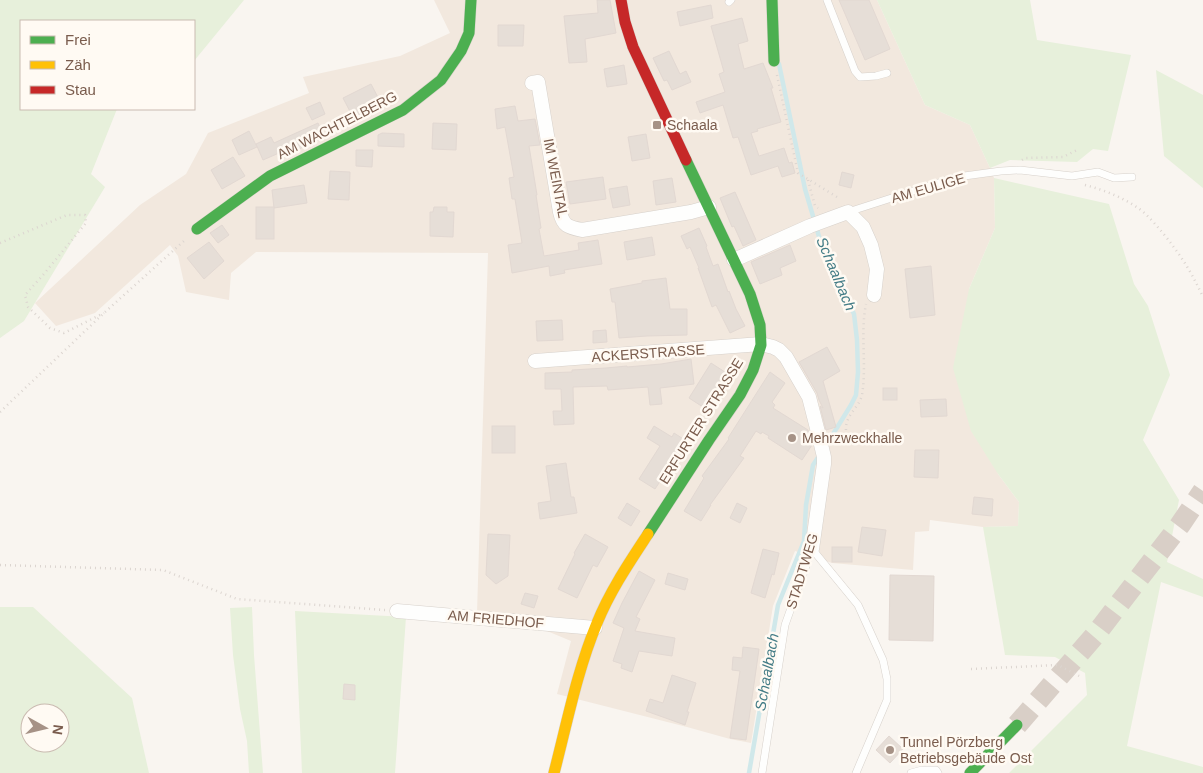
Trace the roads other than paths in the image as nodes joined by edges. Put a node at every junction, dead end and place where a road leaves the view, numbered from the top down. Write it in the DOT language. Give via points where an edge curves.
graph roads {
  1 [pos="470,0"];
  2 [pos="621,0"];
  3 [pos="772,0"];
  4 [pos="827,0"];
  5 [pos="774,61"];
  6 [pos="887,73"];
  7 [pos="532,83"];
  8 [pos="1132,177"];
  9 [pos="709,208"];
  10 [pos="848,212"];
  11 [pos="197,229"];
  12 [pos="734,260"];
  13 [pos="874,295"];
  14 [pos="761,344"];
  15 [pos="535,361"];
  16 [pos="812,549"];
  17 [pos="397,611"];
  18 [pos="595,628"];
  19 [pos="1017,725"];
  20 [pos="554,773"];
  21 [pos="762,773"];
  22 [pos="856,773"];
  23 [pos="911,773"];
  24 [pos="938,773"];
  25 [pos="970,773"];
  1 -- 11 [label="street, AM WACHTELBERG" via="469,33 461,51 440,80 403,110 270,176"];
  2 -- 9 [label="street, ERFURTER STRASSE" via="633,47"];
  3 -- 5 [label="street"];
  4 -- 6 [label="lane" via="855,71 860,76"];
  7 -- 9 [label="street, IM WEINTAL" via="538,82 560,212 566,225 582,230"];
  8 -- 10 [label="lane, AM EULIGE" via="1114,178 1098,172 1072,176 1001,171 957,177"];
  9 -- 12 [label="street, ERFURTER STRASSE"];
  10 -- 12 [label="street, AM EULIGE"];
  10 -- 13 [label="street" via="863,227 871,245 877,269"];
  12 -- 14 [label="street, ERFURTER STRASSE" via="762,327"];
  14 -- 15 [label="street, ACKERSTRASSE"];
  14 -- 16 [label="street, STADTWEG" via="779,350 786,357 809,397 819,436 824,457"];
  14 -- 18 [label="street, ERFURTER STRASSE" via="752,374 636,552"];
  16 -- 21 [label="lane, STADTWEG" via="785,625"];
  16 -- 22 [label="lane" via="858,605 883,660 887,679 887,700"];
  17 -- 18 [label="street, AM FRIEDHOF"];
  18 -- 20 [label="street, ERFURTER STRASSE"];
  19 -- 25 [label="street"];
  23 -- 24 [label="lane" via="922,770 936,770"];
}
